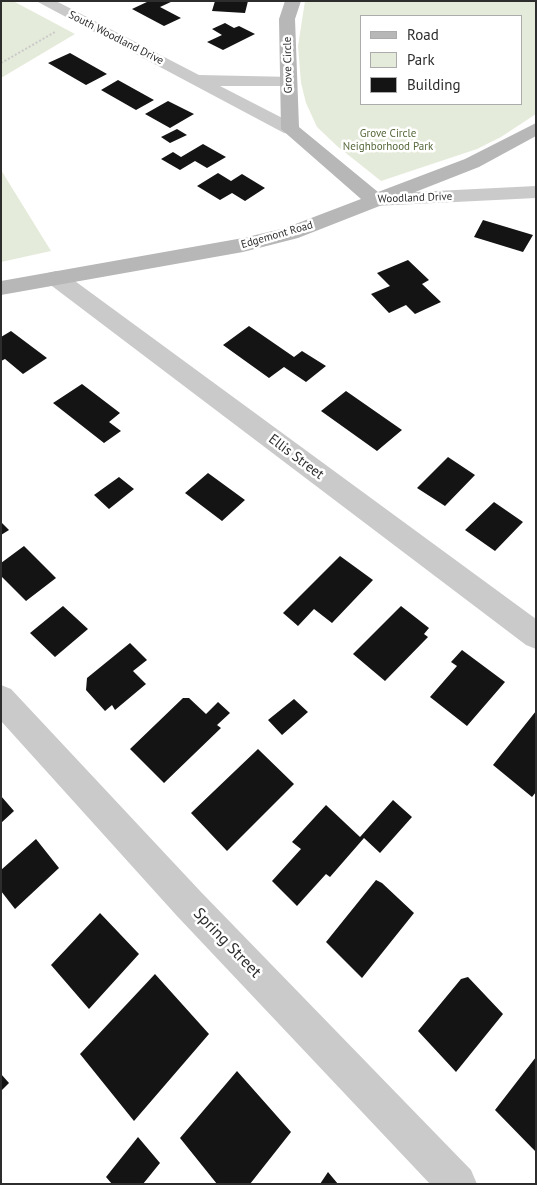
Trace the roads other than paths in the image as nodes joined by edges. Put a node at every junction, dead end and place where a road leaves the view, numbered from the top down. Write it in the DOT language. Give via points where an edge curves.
graph roads {
  1 [pos="44,1"];
  2 [pos="293,1"];
  3 [pos="188,76"];
  4 [pos="288,81"];
  5 [pos="536,128"];
  6 [pos="290,129"];
  7 [pos="536,192"];
  8 [pos="375,200"];
  9 [pos="56,278"];
  10 [pos="1,288"];
  11 [pos="536,636"];
  12 [pos="1,699"];
  13 [pos="457,1184"];
  1 -- 3 [label="street, South Woodland Drive"];
  2 -- 4 [label="street, Grove Circle" via="287,19"];
  3 -- 4 [label="street, South Woodland Drive" via="225,81"];
  3 -- 6 [label="street, South Woodland Drive"];
  4 -- 6 [label="street, Grove Circle"];
  5 -- 8 [label="street, Edgemont Road" via="472,163"];
  6 -- 8 [label="street, Woodland Drive"];
  7 -- 8 [label="street, Woodland Drive"];
  8 -- 9 [label="street, Edgemont Road" via="271,238"];
  9 -- 10 [label="street, Edgemont Road"];
  9 -- 11 [label="street, Ellis Street"];
  12 -- 13 [label="street, Spring Street" via="189,904"];
}
